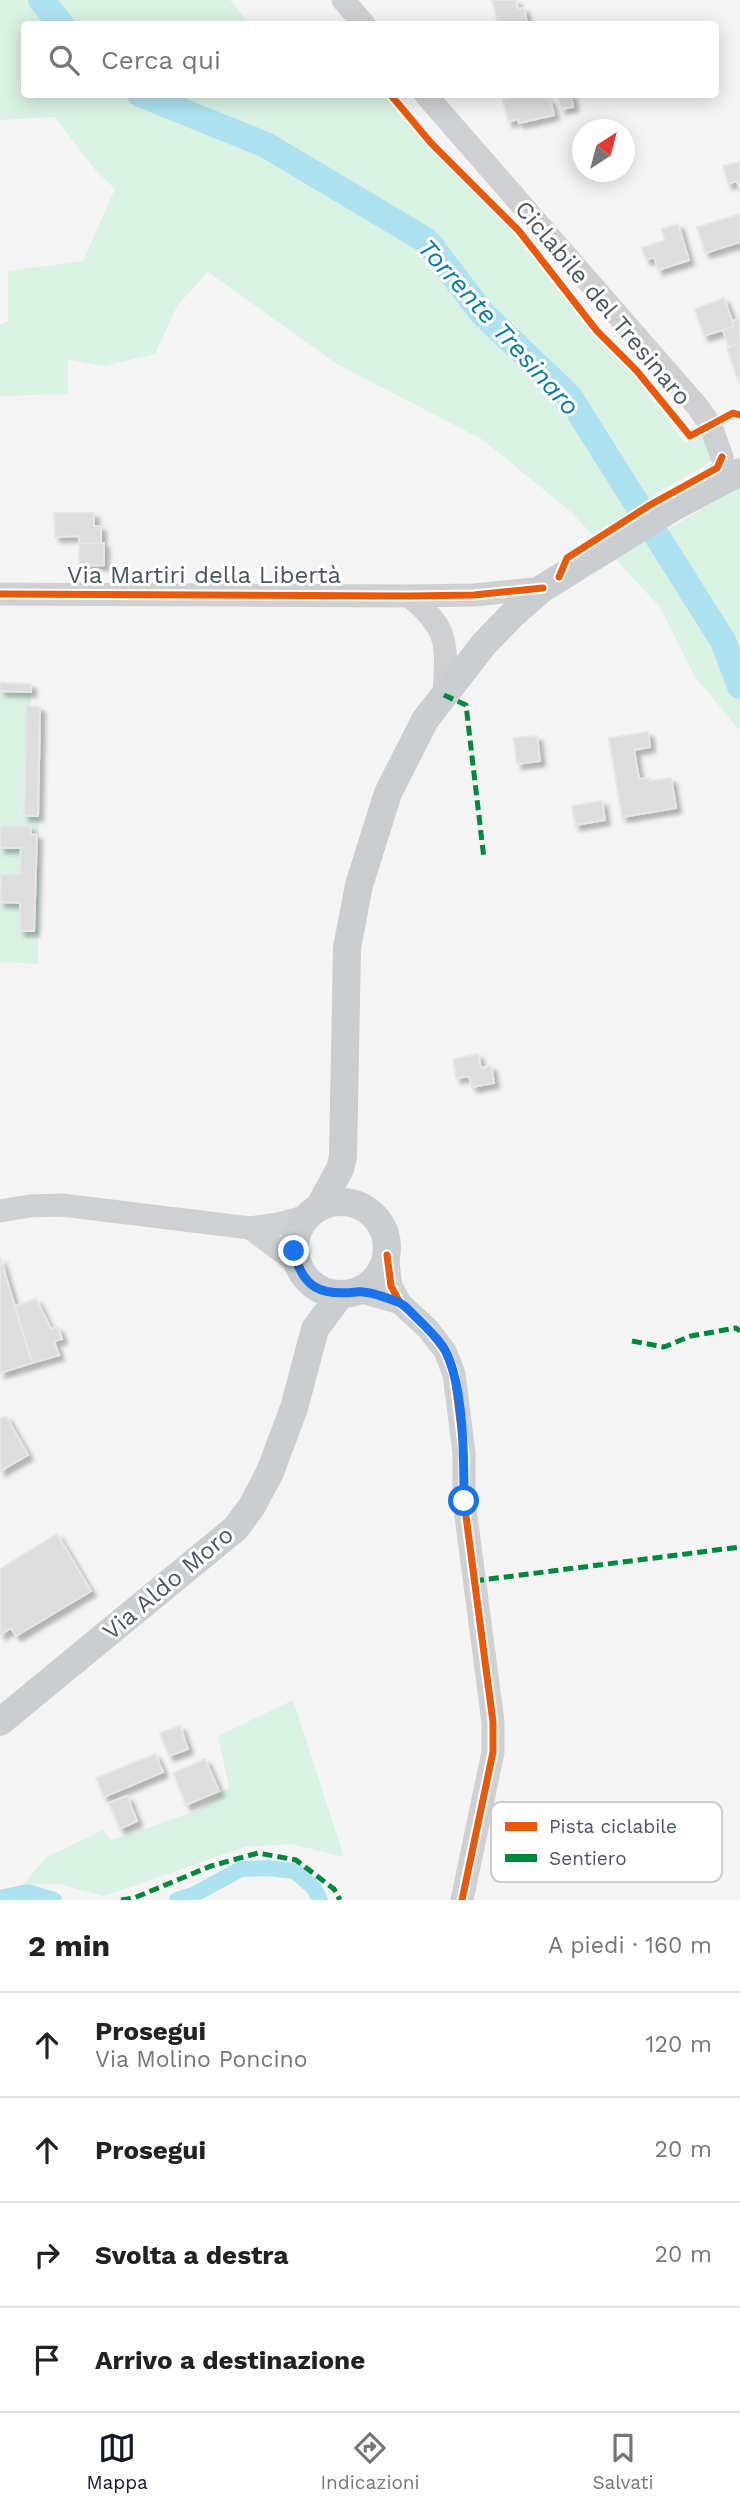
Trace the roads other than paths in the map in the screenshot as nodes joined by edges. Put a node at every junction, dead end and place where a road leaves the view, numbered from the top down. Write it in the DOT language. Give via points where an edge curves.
graph roads {
  1 [pos="343,0"];
  2 [pos="361,21"];
  3 [pos="428,98"];
  4 [pos="732,468"];
  5 [pos="543,588"];
  6 [pos="0,594"];
  7 [pos="409,596"];
  8 [pos="439,625"];
  9 [pos="484,644"];
  10 [pos="444,695"];
  11 [pos="343,1157"];
  12 [pos="361,1206"];
  13 [pos="0,1211"];
  14 [pos="313,1212"];
  15 [pos="250,1228"];
  16 [pos="387,1255"];
  17 [pos="300,1269"];
  18 [pos="350,1293"];
  19 [pos="400,1303"];
  20 [pos="315,1329"];
  21 [pos="0,1722"];
  22 [pos="462,1900"];
  1 -- 2 [label="street"];
  3 -- 4 [label="street" via="697,406"];
  4 -- 5 [label="main road"];
  5 -- 7 [label="street, Via Martiri della Libertà"];
  5 -- 9 [label="main road"];
  6 -- 7 [label="street, Via Martiri della Libertà"];
  7 -- 8 [label="street"];
  8 -- 9 [label="street" via="470,645"];
  8 -- 10 [label="street" via="446,645"];
  9 -- 10 [label="main road"];
  10 -- 11 [label="main road" via="425,720 388,793 359,885 347,948"];
  11 -- 12 [label="main road"];
  11 -- 14 [label="main road"];
  12 -- 14 [label="main road" via="335,1202"];
  12 -- 16 [label="main road" via="379,1222"];
  13 -- 15 [label="street" via="62,1205"];
  14 -- 15 [label="street"];
  14 -- 17 [label="main road" via="295,1238"];
  15 -- 17 [label="street"];
  16 -- 18 [label="main road" via="377,1277"];
  16 -- 19 [label="street" via="391,1286"];
  17 -- 18 [label="main road" via="316,1287 332,1294"];
  17 -- 20 [label="main road, Via Aldo Moro"];
  18 -- 19 [label="street"];
  18 -- 20 [label="main road, Via Aldo Moro"];
  19 -- 22 [label="street" via="445,1350 454,1374 464,1453 464,1501 493,1722 493,1752"];
  20 -- 21 [label="main road, Via Aldo Moro" via="294,1408 270,1472 236,1528"];
}
